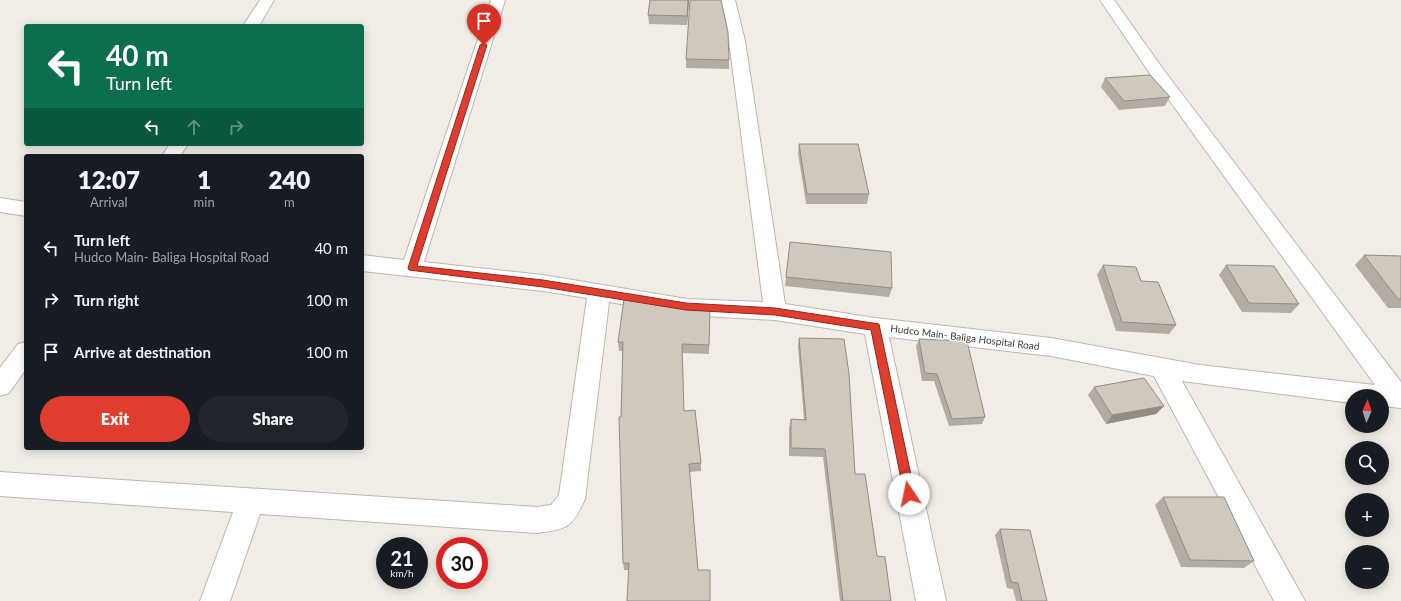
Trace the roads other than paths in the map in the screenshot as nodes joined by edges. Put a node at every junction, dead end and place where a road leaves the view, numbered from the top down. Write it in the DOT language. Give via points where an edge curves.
graph roads {
  1 [pos="267,0"];
  2 [pos="498,0"];
  3 [pos="728,0"];
  4 [pos="1107,0"];
  5 [pos="252,24"];
  6 [pos="0,206"];
  7 [pos="24,209"];
  8 [pos="364,262"];
  9 [pos="412,268"];
  10 [pos="599,293"];
  11 [pos="775,311"];
  12 [pos="875,327"];
  13 [pos="24,354"];
  14 [pos="1162,368"];
  15 [pos="0,386"];
  16 [pos="1400,398"];
  17 [pos="0,484"];
  18 [pos="251,501"];
  19 [pos="215,601"];
  20 [pos="931,601"];
  21 [pos="1290,601"];
  1 -- 5 [label="street"];
  2 -- 9 [label="street"];
  3 -- 11 [label="street" via="737,42"];
  4 -- 16 [label="street" via="1157,72"];
  6 -- 7 [label="street"];
  8 -- 9 [label="street, Hudco Main- Baliga Hospital Road"];
  9 -- 10 [label="street, Hudco Main- Baliga Hospital Road"];
  10 -- 11 [label="street, Hudco Main- Baliga Hospital Road" via="686,307"];
  10 -- 18 [label="street" via="572,499 559,517 537,520"];
  11 -- 12 [label="street, Hudco Main- Baliga Hospital Road"];
  12 -- 14 [label="street, Hudco Main- Baliga Hospital Road" via="1051,347"];
  12 -- 20 [label="street"];
  13 -- 15 [label="street"];
  14 -- 16 [label="street, Hudco Main- Baliga Hospital Road" via="1200,375"];
  14 -- 21 [label="street"];
  17 -- 18 [label="street"];
  18 -- 19 [label="street"];
}
